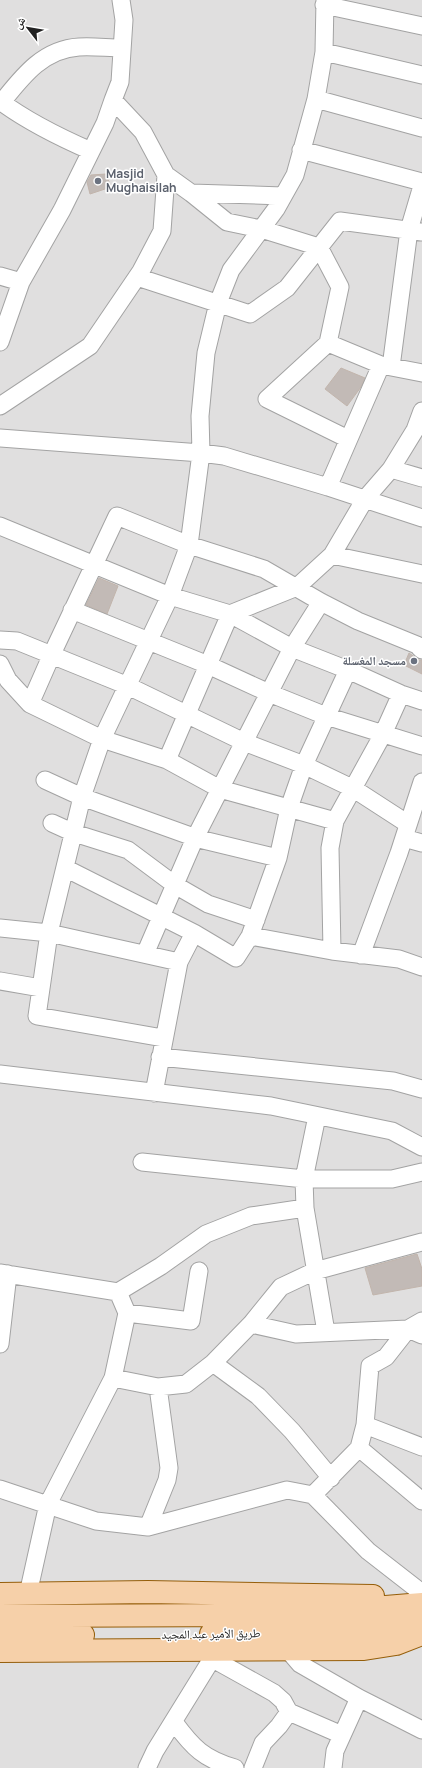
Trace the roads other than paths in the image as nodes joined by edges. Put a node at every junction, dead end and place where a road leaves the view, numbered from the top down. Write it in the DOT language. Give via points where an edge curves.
graph roads {
  1 [pos="121,0"];
  2 [pos="324,3"];
  3 [pos="422,26"];
  4 [pos="122,48"];
  5 [pos="324,52"];
  6 [pos="422,75"];
  7 [pos="316,99"];
  8 [pos="113,100"];
  9 [pos="1,102"];
  10 [pos="422,128"];
  11 [pos="301,150"];
  12 [pos="91,151"];
  13 [pos="166,175"];
  14 [pos="422,182"];
  15 [pos="422,186"];
  16 [pos="191,192"];
  17 [pos="283,196"];
  18 [pos="261,229"];
  19 [pos="415,231"];
  20 [pos="319,247"];
  21 [pos="0,276"];
  22 [pos="137,277"];
  23 [pos="21,282"];
  24 [pos="218,303"];
  25 [pos="0,342"];
  26 [pos="328,343"];
  27 [pos="386,366"];
  28 [pos="422,373"];
  29 [pos="0,406"];
  30 [pos="422,411"];
  31 [pos="0,438"];
  32 [pos="348,439"];
  33 [pos="201,453"];
  34 [pos="391,469"];
  35 [pos="422,478"];
  36 [pos="328,487"];
  37 [pos="365,499"];
  38 [pos="422,518"];
  39 [pos="0,526"];
  40 [pos="189,545"];
  41 [pos="332,555"];
  42 [pos="94,565"];
  43 [pos="422,574"];
  44 [pos="297,587"];
  45 [pos="170,596"];
  46 [pos="321,602"];
  47 [pos="72,610"];
  48 [pos="230,614"];
  49 [pos="0,640"];
  50 [pos="149,641"];
  51 [pos="292,648"];
  52 [pos="422,650"];
  53 [pos="52,654"];
  54 [pos="0,664"];
  55 [pos="208,665"];
  56 [pos="348,670"];
  57 [pos="128,686"];
  58 [pos="269,694"];
  59 [pos="401,694"];
  60 [pos="422,701"];
  61 [pos="30,704"];
  62 [pos="186,714"];
  63 [pos="326,716"];
  64 [pos="383,734"];
  65 [pos="102,739"];
  66 [pos="244,742"];
  67 [pos="422,746"];
  68 [pos="167,760"];
  69 [pos="304,765"];
  70 [pos="45,780"];
  71 [pos="422,782"];
  72 [pos="220,788"];
  73 [pos="354,789"];
  74 [pos="82,797"];
  75 [pos="289,808"];
  76 [pos="335,821"];
  77 [pos="52,823"];
  78 [pos="406,831"];
  79 [pos="74,833"];
  80 [pos="195,838"];
  81 [pos="422,843"];
  82 [pos="278,858"];
  83 [pos="65,868"];
  84 [pos="175,886"];
  85 [pos="161,916"];
  86 [pos="256,920"];
  87 [pos="0,928"];
  88 [pos="49,933"];
  89 [pos="194,933"];
  90 [pos="250,936"];
  91 [pos="332,951"];
  92 [pos="145,954"];
  93 [pos="361,955"];
  94 [pos="179,962"];
  95 [pos="422,967"];
  96 [pos="0,981"];
  97 [pos="41,988"];
  98 [pos="163,1038"];
  99 [pos="160,1057"];
  100 [pos="0,1074"];
  101 [pos="422,1089"];
  102 [pos="154,1093"];
  103 [pos="317,1116"];
  104 [pos="422,1147"];
  105 [pos="142,1162"];
  106 [pos="422,1172"];
  107 [pos="304,1179"];
  108 [pos="305,1208"];
  109 [pos="422,1242"];
  110 [pos="199,1271"];
  111 [pos="315,1271"];
  112 [pos="4,1274"];
  113 [pos="118,1292"];
  114 [pos="127,1313"];
  115 [pos="251,1324"];
  116 [pos="417,1328"];
  117 [pos="326,1332"];
  118 [pos="0,1344"];
  119 [pos="213,1363"];
  120 [pos="113,1378"];
  121 [pos="158,1387"];
  122 [pos="365,1425"];
  123 [pos="422,1447"];
  124 [pos="359,1448"];
  125 [pos="331,1478"];
  126 [pos="0,1489"];
  127 [pos="313,1495"];
  128 [pos="422,1501"];
  129 [pos="48,1504"];
  130 [pos="148,1527"];
  131 [pos="422,1593"];
  132 [pos="0,1594"];
  133 [pos="28,1594"];
  134 [pos="422,1602"];
  135 [pos="0,1616"];
  136 [pos="233,1625"];
  137 [pos="422,1626"];
  138 [pos="422,1634"];
  139 [pos="0,1635"];
  140 [pos="0,1650"];
  141 [pos="288,1650"];
  142 [pos="215,1654"];
  143 [pos="359,1698"];
  144 [pos="290,1712"];
  145 [pos="174,1722"];
  146 [pos="422,1730"];
  147 [pos="342,1735"];
  148 [pos="147,1768"];
  149 [pos="235,1768"];
  150 [pos="253,1768"];
  151 [pos="333,1768"];
  1 -- 4 [label="street" via="124,20"];
  2 -- 3 [label="street"];
  2 -- 5 [label="street"];
  4 -- 8 [label="street" via="120,82"];
  4 -- 9 [label="street" via="77,47 48,55 26,73"];
  5 -- 6 [label="street"];
  5 -- 7 [label="street"];
  7 -- 10 [label="street"];
  7 -- 11 [label="street"];
  8 -- 12 [label="street"];
  8 -- 13 [label="street" via="143,132"];
  9 -- 12 [label="street" via="20,116"];
  11 -- 14 [label="street"];
  11 -- 17 [label="street" via="295,175"];
  12 -- 23 [label="street" via="62,210"];
  13 -- 16 [label="street"];
  13 -- 22 [label="street" via="162,231"];
  15 -- 19 [label="street"];
  16 -- 17 [label="street"];
  16 -- 18 [label="street" via="227,222"];
  17 -- 18 [label="street"];
  18 -- 20 [label="street"];
  18 -- 24 [label="street" via="231,270"];
  19 -- 20 [label="street" via="340,222"];
  19 -- 27 [label="street"];
  20 -- 24 [label="street" via="287,288 250,314"];
  20 -- 26 [label="street" via="340,287"];
  21 -- 23 [label="street"];
  22 -- 24 [label="street"];
  22 -- 29 [label="street" via="90,346"];
  23 -- 25 [label="street"];
  24 -- 33 [label="street" via="206,353 200,416"];
  26 -- 27 [label="street"];
  26 -- 32 [label="street" via="267,399"];
  27 -- 28 [label="street"];
  27 -- 32 [label="street"];
  30 -- 34 [label="street" via="415,430"];
  31 -- 33 [label="street"];
  32 -- 36 [label="street"];
  33 -- 36 [label="street" via="224,456"];
  33 -- 40 [label="street"];
  34 -- 35 [label="street"];
  34 -- 37 [label="street"];
  36 -- 37 [label="street"];
  37 -- 38 [label="street"];
  37 -- 41 [label="street"];
  39 -- 42 [label="street"];
  40 -- 42 [label="street" via="117,516"];
  40 -- 44 [label="street" via="264,569"];
  40 -- 45 [label="street"];
  41 -- 43 [label="street"];
  41 -- 44 [label="street"];
  42 -- 45 [label="street"];
  42 -- 47 [label="street"];
  44 -- 46 [label="street"];
  44 -- 48 [label="street"];
  45 -- 48 [label="street"];
  45 -- 50 [label="street"];
  46 -- 51 [label="street"];
  46 -- 52 [label="street" via="417,645"];
  47 -- 50 [label="street"];
  47 -- 53 [label="street"];
  48 -- 51 [label="street"];
  48 -- 55 [label="street"];
  49 -- 53 [label="street" via="18,641"];
  50 -- 55 [label="street"];
  50 -- 57 [label="street"];
  51 -- 56 [label="street"];
  51 -- 58 [label="street"];
  53 -- 57 [label="street"];
  53 -- 61 [label="street"];
  54 -- 61 [label="street" via="8,680"];
  55 -- 58 [label="street"];
  55 -- 62 [label="street"];
  56 -- 59 [label="street"];
  56 -- 63 [label="street"];
  57 -- 62 [label="street"];
  57 -- 65 [label="street"];
  58 -- 63 [label="street"];
  58 -- 66 [label="street"];
  59 -- 60 [label="street"];
  59 -- 64 [label="street"];
  61 -- 65 [label="street"];
  62 -- 66 [label="street"];
  62 -- 68 [label="street"];
  63 -- 64 [label="street"];
  63 -- 69 [label="street"];
  64 -- 67 [label="street"];
  64 -- 73 [label="street"];
  65 -- 68 [label="street"];
  65 -- 74 [label="street"];
  66 -- 69 [label="street"];
  66 -- 72 [label="street"];
  68 -- 72 [label="street"];
  69 -- 73 [label="street"];
  69 -- 75 [label="street"];
  70 -- 74 [label="street"];
  71 -- 78 [label="street"];
  72 -- 75 [label="street"];
  72 -- 80 [label="street"];
  73 -- 76 [label="street"];
  73 -- 78 [label="street"];
  74 -- 79 [label="street"];
  74 -- 80 [label="street"];
  75 -- 76 [label="street"];
  75 -- 82 [label="street"];
  76 -- 91 [label="street" via="330,848"];
  77 -- 79 [label="street"];
  78 -- 81 [label="street"];
  78 -- 93 [label="street"];
  79 -- 83 [label="street"];
  79 -- 84 [label="street" via="128,850"];
  80 -- 82 [label="street"];
  80 -- 84 [label="street"];
  82 -- 86 [label="street"];
  83 -- 85 [label="street"];
  83 -- 88 [label="street"];
  84 -- 85 [label="street"];
  84 -- 86 [label="street" via="208,904"];
  85 -- 89 [label="street"];
  85 -- 92 [label="street"];
  86 -- 90 [label="street"];
  87 -- 88 [label="street"];
  88 -- 92 [label="street"];
  88 -- 97 [label="street"];
  89 -- 90 [label="street" via="236,958"];
  89 -- 94 [label="street"];
  90 -- 91 [label="street"];
  91 -- 93 [label="street"];
  92 -- 94 [label="street"];
  93 -- 95 [label="street" via="399,959"];
  94 -- 98 [label="street"];
  96 -- 97 [label="street"];
  97 -- 98 [label="street" via="36,1016"];
  98 -- 99 [label="street"];
  99 -- 101 [label="street" via="393,1081"];
  99 -- 102 [label="street"];
  100 -- 102 [label="street"];
  102 -- 103 [label="street" via="271,1106"];
  103 -- 104 [label="street" via="392,1131"];
  103 -- 107 [label="street"];
  105 -- 107 [label="street"];
  106 -- 107 [label="street" via="392,1180"];
  107 -- 108 [label="street"];
  108 -- 111 [label="street"];
  108 -- 113 [label="street" via="251,1216 206,1234"];
  109 -- 111 [label="street"];
  110 -- 114 [label="street" via="191,1321"];
  111 -- 115 [label="street" via="281,1287"];
  111 -- 117 [label="street"];
  112 -- 113 [label="street"];
  112 -- 118 [label="street"];
  113 -- 114 [label="street"];
  114 -- 120 [label="street"];
  115 -- 117 [label="street" via="296,1334"];
  115 -- 119 [label="street"];
  116 -- 117 [label="street"];
  116 -- 122 [label="street" via="386,1357 370,1366"];
  119 -- 121 [label="street" via="186,1384"];
  119 -- 125 [label="street" via="258,1396 292,1431"];
  120 -- 121 [label="street"];
  120 -- 129 [label="street"];
  121 -- 130 [label="street" via="169,1468 167,1480"];
  122 -- 123 [label="street"];
  122 -- 124 [label="street"];
  124 -- 125 [label="street"];
  124 -- 128 [label="street"];
  125 -- 127 [label="street"];
  126 -- 129 [label="street"];
  127 -- 130 [label="street" via="287,1490"];
  127 -- 131 [label="street" via="368,1551"];
  129 -- 130 [label="street" via="96,1520"];
  129 -- 133 [label="street"];
  132 -- 133 [label="main road"];
  133 -- 134 [label="main road" via="148,1592 366,1595"];
  134 -- 136 [label="main road, طريق الأمير عبد المجيد" via="289,1615"];
  135 -- 136 [label="main road"];
  136 -- 137 [label="main road, طريق الأمير عبد المجيد"];
  136 -- 139 [label="main road, طريق الأمير عبد المجيد"];
  138 -- 141 [label="main road" via="396,1644 364,1649"];
  140 -- 142 [label="main road"];
  141 -- 142 [label="main road"];
  141 -- 143 [label="street" via="300,1664"];
  142 -- 144 [label="street" via="274,1693"];
  142 -- 145 [label="street"];
  143 -- 146 [label="street"];
  143 -- 147 [label="street"];
  144 -- 147 [label="street"];
  144 -- 150 [label="street" via="263,1743"];
  145 -- 148 [label="street"];
  145 -- 149 [label="street" via="200,1752 216,1762"];
  147 -- 151 [label="street" via="335,1751"];
}
